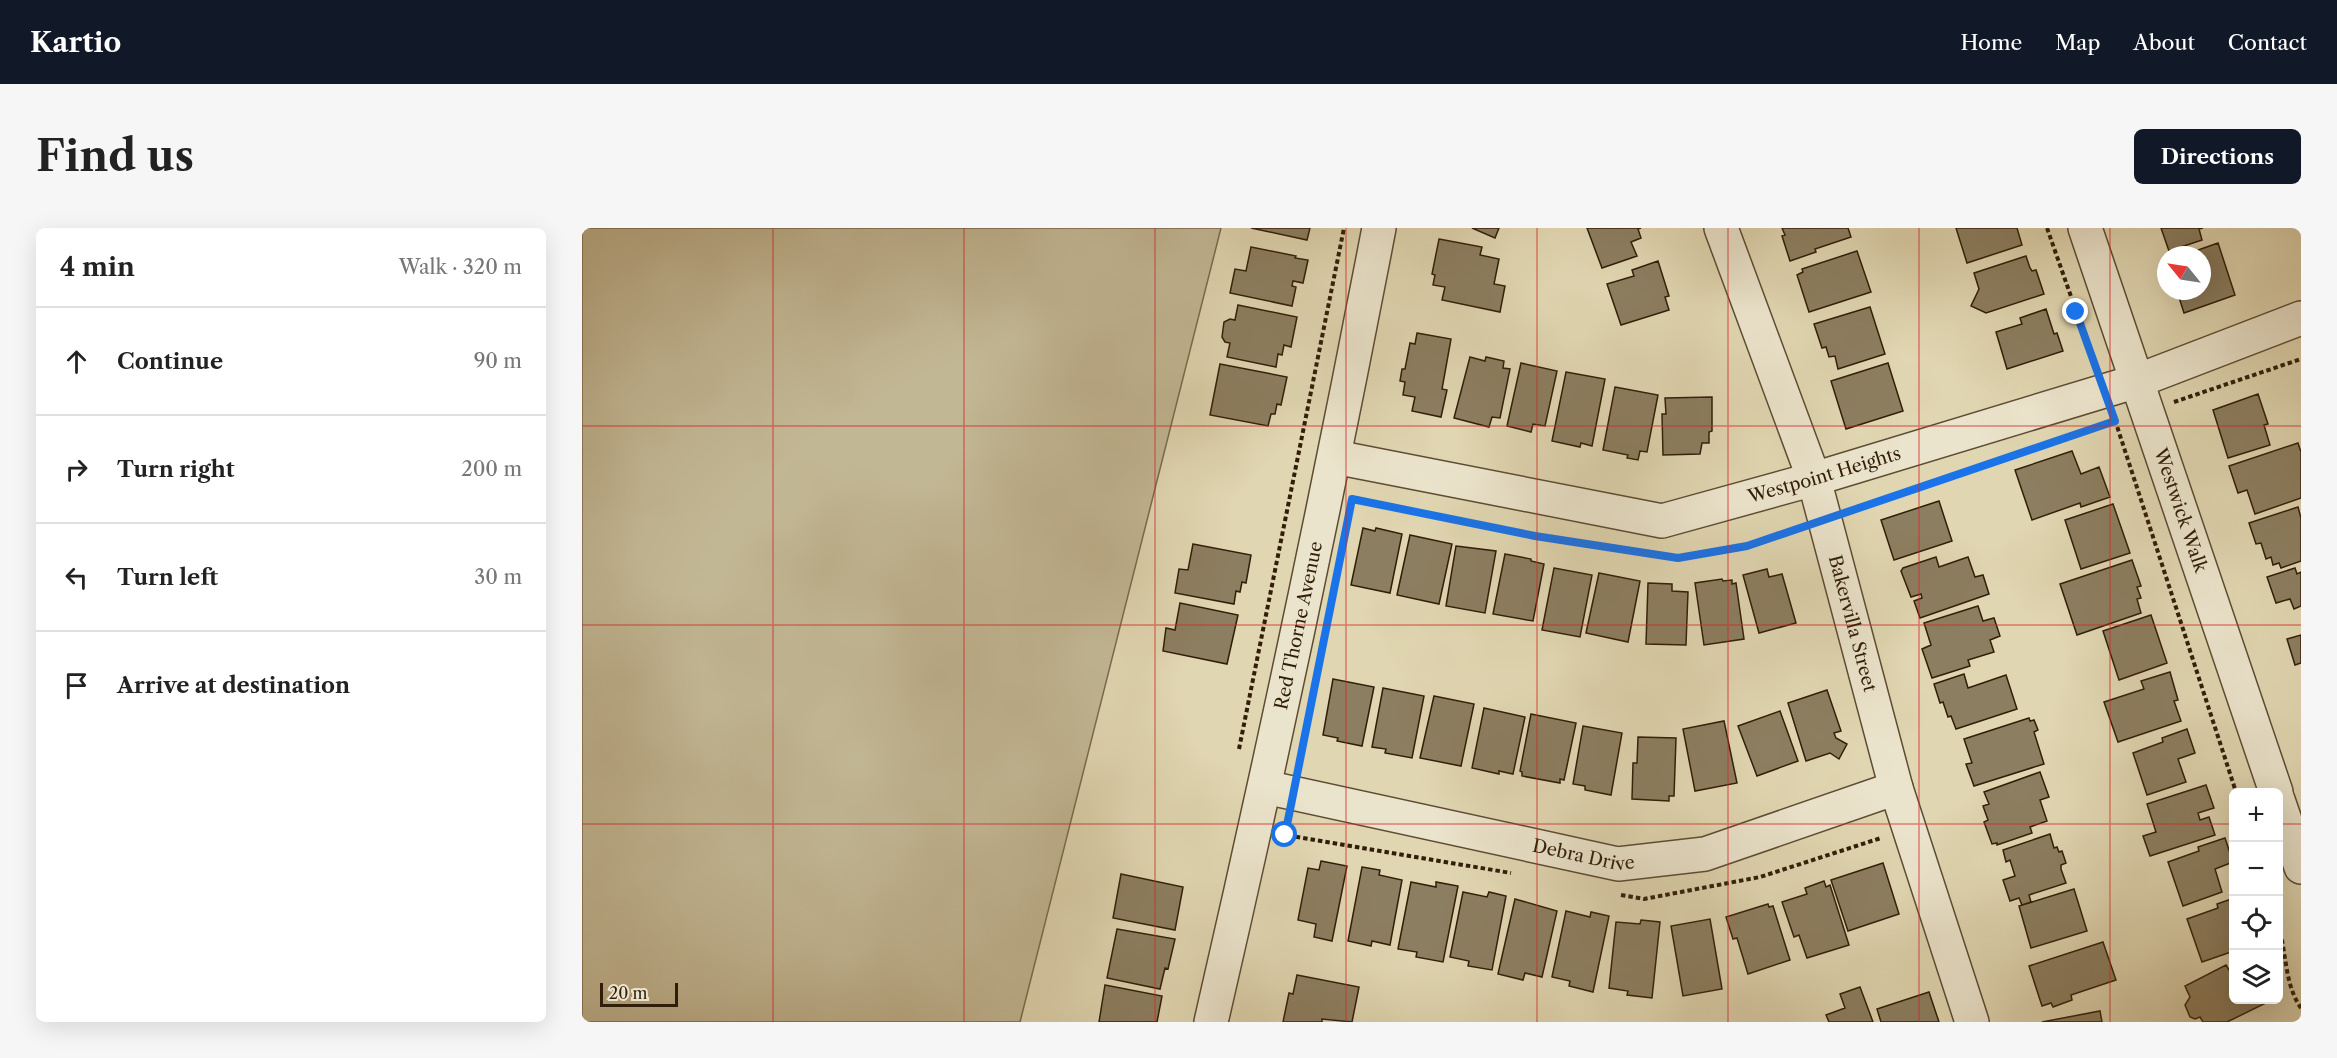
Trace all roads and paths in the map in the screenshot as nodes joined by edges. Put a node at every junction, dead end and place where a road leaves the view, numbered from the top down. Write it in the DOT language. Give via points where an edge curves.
graph roads {
  1 [pos="1344,228"];
  2 [pos="1379,228"];
  3 [pos="1721,228"];
  4 [pos="2047,228"];
  5 [pos="2085,228"];
  6 [pos="2301,318"];
  7 [pos="2301,359"];
  8 [pos="2095,366"];
  9 [pos="2137,381"];
  10 [pos="2168,404"];
  11 [pos="2125,416"];
  12 [pos="2115,421"];
  13 [pos="1335,457"];
  14 [pos="1814,479"];
  15 [pos="1350,511"];
  16 [pos="1850,512"];
  17 [pos="1798,529"];
  18 [pos="1239,753"];
  19 [pos="1265,787"];
  20 [pos="1896,788"];
  21 [pos="2235,788"];
  22 [pos="2275,788"];
  23 [pos="2283,815"];
  24 [pos="1287,823"];
  25 [pos="1883,837"];
  26 [pos="2301,867"];
  27 [pos="1514,874"];
  28 [pos="1611,893"];
  29 [pos="2283,939"];
  30 [pos="2301,1008"];
  31 [pos="1211,1022"];
  32 [pos="1972,1022"];
  1 -- 18 [label="path"];
  2 -- 13 [label="street, Red Thorne Avenue"];
  3 -- 14 [label="street, Bakervilla Street"];
  4 -- 8 [label="path"];
  5 -- 9 [label="street, Westwick Walk"];
  6 -- 9 [label="street, Westpoint Heights"];
  7 -- 10 [label="path"];
  9 -- 14 [label="street, Westpoint Heights"];
  9 -- 22 [label="street, Westwick Walk"];
  11 -- 12 [label="path"];
  12 -- 16 [label="path"];
  12 -- 21 [label="path"];
  13 -- 14 [label="street, Westpoint Heights" via="1662,521"];
  13 -- 19 [label="street, Red Thorne Avenue"];
  14 -- 20 [label="street, Bakervilla Street"];
  15 -- 17 [label="path" via="1352,499 1535,536 1678,558 1747,546"];
  19 -- 20 [label="street, Debra Drive" via="1618,864 1705,854"];
  19 -- 31 [label="street, Red Thorne Avenue"];
  20 -- 32 [label="street, Bakervilla Street"];
  23 -- 26 [label="street"];
  24 -- 27 [label="path" via="1285,835"];
  25 -- 28 [label="path" via="1760,877 1644,899"];
  29 -- 30 [label="path" via="2286,974"];
}
